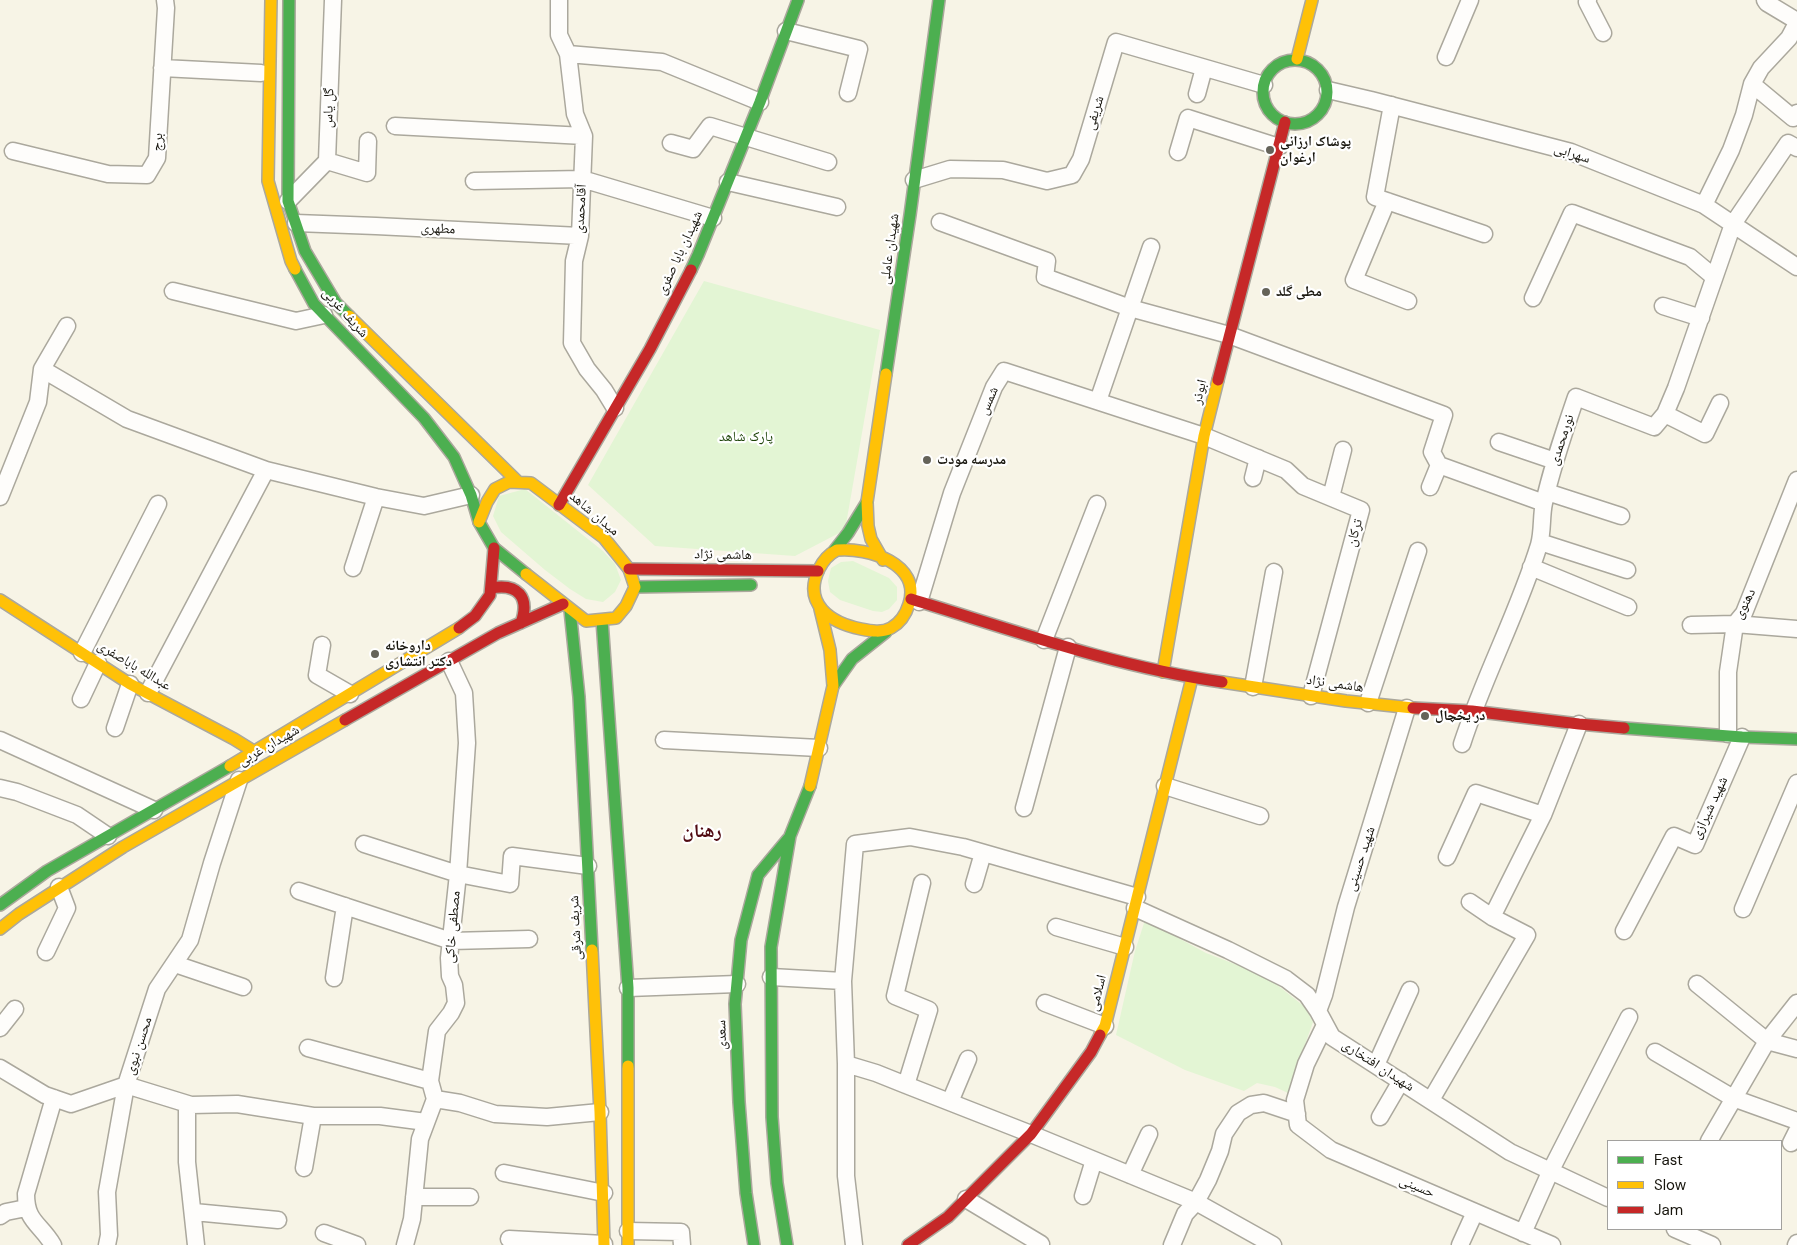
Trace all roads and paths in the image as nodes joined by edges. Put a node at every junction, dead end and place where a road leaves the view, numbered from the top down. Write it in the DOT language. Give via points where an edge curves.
graph roads {
  1 [pos="165,0"];
  2 [pos="271,0"];
  3 [pos="289,0"];
  4 [pos="333,0"];
  5 [pos="558,0"];
  6 [pos="798,0"];
  7 [pos="939,0"];
  8 [pos="1312,0"];
  9 [pos="1470,0"];
  10 [pos="1588,0"];
  11 [pos="1765,0"];
  12 [pos="1797,22"];
  13 [pos="786,31"];
  14 [pos="1603,33"];
  15 [pos="568,54"];
  16 [pos="1446,58"];
  17 [pos="1298,59"];
  18 [pos="162,68"];
  19 [pos="1204,68"];
  20 [pos="261,73"];
  21 [pos="1752,84"];
  22 [pos="1264,85"];
  23 [pos="1328,90"];
  24 [pos="848,94"];
  25 [pos="1198,94"];
  26 [pos="760,102"];
  27 [pos="1392,105"];
  28 [pos="1797,113"];
  29 [pos="1285,122"];
  30 [pos="396,126"];
  31 [pos="584,136"];
  32 [pos="745,137"];
  33 [pos="368,141"];
  34 [pos="671,143"];
  35 [pos="1278,147"];
  36 [pos="1797,148"];
  37 [pos="13,151"];
  38 [pos="1178,152"];
  39 [pos="327,161"];
  40 [pos="828,162"];
  41 [pos="582,179"];
  42 [pos="914,180"];
  43 [pos="474,181"];
  44 [pos="728,182"];
  45 [pos="288,201"];
  46 [pos="1387,201"];
  47 [pos="1704,205"];
  48 [pos="837,207"];
  49 [pos="713,218"];
  50 [pos="940,222"];
  51 [pos="296,224"];
  52 [pos="1733,224"];
  53 [pos="1484,234"];
  54 [pos="580,236"];
  55 [pos="1151,247"];
  56 [pos="1797,267"];
  57 [pos="1714,277"];
  58 [pos="173,291"];
  59 [pos="1533,298"];
  60 [pos="1408,301"];
  61 [pos="1663,306"];
  62 [pos="1130,308"];
  63 [pos="324,315"];
  64 [pos="1700,318"];
  65 [pos="66,326"];
  66 [pos="1229,335"];
  67 [pos="42,369"];
  68 [pos="1098,401"];
  69 [pos="1720,403"];
  70 [pos="615,408"];
  71 [pos="1664,414"];
  72 [pos="1204,436"];
  73 [pos="1499,442"];
  74 [pos="464,448"];
  75 [pos="1343,450"];
  76 [pos="1258,458"];
  77 [pos="1555,460"];
  78 [pos="1439,464"];
  79 [pos="266,470"];
  80 [pos="1253,478"];
  81 [pos="517,480"];
  82 [pos="1797,480"];
  83 [pos="1430,487"];
  84 [pos="471,495"];
  85 [pos="0,497"];
  86 [pos="376,497"];
  87 [pos="1331,497"];
  88 [pos="1546,497"];
  89 [pos="867,502"];
  90 [pos="158,504"];
  91 [pos="1097,504"];
  92 [pos="559,505"];
  93 [pos="1621,516"];
  94 [pos="479,522"];
  95 [pos="1540,542"];
  96 [pos="494,548"];
  97 [pos="834,551"];
  98 [pos="1418,551"];
  99 [pos="883,560"];
  100 [pos="1531,567"];
  101 [pos="353,568"];
  102 [pos="629,569"];
  103 [pos="1627,570"];
  104 [pos="818,571"];
  105 [pos="1274,572"];
  106 [pos="761,585"];
  107 [pos="634,587"];
  108 [pos="491,588"];
  109 [pos="0,600"];
  110 [pos="915,600"];
  111 [pos="566,607"];
  112 [pos="1628,607"];
  113 [pos="820,609"];
  114 [pos="602,620"];
  115 [pos="522,623"];
  116 [pos="1735,624"];
  117 [pos="1690,625"];
  118 [pos="1797,629"];
  119 [pos="886,632"];
  120 [pos="1044,640"];
  121 [pos="322,646"];
  122 [pos="1068,647"];
  123 [pos="82,652"];
  124 [pos="448,661"];
  125 [pos="98,663"];
  126 [pos="1163,672"];
  127 [pos="1192,678"];
  128 [pos="130,684"];
  129 [pos="833,686"];
  130 [pos="1254,687"];
  131 [pos="148,693"];
  132 [pos="350,694"];
  133 [pos="1311,696"];
  134 [pos="81,699"];
  135 [pos="1368,703"];
  136 [pos="1407,708"];
  137 [pos="1472,711"];
  138 [pos="1579,724"];
  139 [pos="115,728"];
  140 [pos="1797,732"];
  141 [pos="1735,736"];
  142 [pos="1766,737"];
  143 [pos="1797,739"];
  144 [pos="0,740"];
  145 [pos="664,740"];
  146 [pos="1462,744"];
  147 [pos="818,748"];
  148 [pos="255,752"];
  149 [pos="239,780"];
  150 [pos="1797,783"];
  151 [pos="1165,786"];
  152 [pos="0,788"];
  153 [pos="1024,808"];
  154 [pos="154,810"];
  155 [pos="1543,815"];
  156 [pos="1260,816"];
  157 [pos="108,836"];
  158 [pos="790,836"];
  159 [pos="364,844"];
  160 [pos="983,853"];
  161 [pos="1447,858"];
  162 [pos="588,866"];
  163 [pos="458,874"];
  164 [pos="922,883"];
  165 [pos="974,884"];
  166 [pos="59,887"];
  167 [pos="299,891"];
  168 [pos="1136,902"];
  169 [pos="1470,902"];
  170 [pos="0,905"];
  171 [pos="345,906"];
  172 [pos="1743,910"];
  173 [pos="1492,916"];
  174 [pos="1056,927"];
  175 [pos="0,929"];
  176 [pos="1624,931"];
  177 [pos="529,939"];
  178 [pos="451,941"];
  179 [pos="1125,947"];
  180 [pos="46,952"];
  181 [pos="175,964"];
  182 [pos="767,977"];
  183 [pos="334,978"];
  184 [pos="843,981"];
  185 [pos="742,983"];
  186 [pos="1697,984"];
  187 [pos="243,987"];
  188 [pos="628,988"];
  189 [pos="1410,990"];
  190 [pos="1045,1003"];
  191 [pos="1797,1003"];
  192 [pos="15,1010"];
  193 [pos="1629,1017"];
  194 [pos="1322,1018"];
  195 [pos="1105,1026"];
  196 [pos="0,1028"];
  197 [pos="1766,1041"];
  198 [pos="308,1048"];
  199 [pos="1797,1049"];
  200 [pos="1656,1052"];
  201 [pos="968,1059"];
  202 [pos="846,1064"];
  203 [pos="1376,1065"];
  204 [pos="0,1068"];
  205 [pos="430,1081"];
  206 [pos="1401,1081"];
  207 [pos="126,1085"];
  208 [pos="906,1085"];
  209 [pos="54,1098"];
  210 [pos="1733,1098"];
  211 [pos="435,1099"];
  212 [pos="1431,1100"];
  213 [pos="950,1102"];
  214 [pos="187,1104"];
  215 [pos="600,1112"];
  216 [pos="1297,1114"];
  217 [pos="313,1116"];
  218 [pos="1380,1117"];
  219 [pos="1797,1121"];
  220 [pos="426,1122"];
  221 [pos="1031,1134"];
  222 [pos="1149,1134"];
  223 [pos="1710,1140"];
  224 [pos="1094,1160"];
  225 [pos="304,1168"];
  226 [pos="1551,1170"];
  227 [pos="504,1173"];
  228 [pos="1130,1175"];
  229 [pos="604,1193"];
  230 [pos="1083,1196"];
  231 [pos="414,1197"];
  232 [pos="470,1197"];
  233 [pos="1607,1198"];
  234 [pos="966,1199"];
  235 [pos="1196,1202"];
  236 [pos="26,1208"];
  237 [pos="194,1212"];
  238 [pos="1475,1212"];
  239 [pos="0,1216"];
  240 [pos="278,1220"];
  241 [pos="1676,1230"];
  242 [pos="1678,1230"];
  243 [pos="324,1233"];
  244 [pos="1523,1233"];
  245 [pos="628,1238"];
  246 [pos="509,1239"];
  247 [pos="604,1244"];
  248 [pos="1041,1244"];
  249 [pos="53,1245"];
  250 [pos="108,1245"];
  251 [pos="196,1245"];
  252 [pos="357,1245"];
  253 [pos="405,1245"];
  254 [pos="682,1245"];
  255 [pos="754,1245"];
  256 [pos="787,1245"];
  257 [pos="854,1245"];
  258 [pos="908,1245"];
  259 [pos="1172,1245"];
  260 [pos="1273,1245"];
  261 [pos="1460,1245"];
  262 [pos="1552,1245"];
  263 [pos="1680,1245"];
  264 [pos="1712,1245"];
  1 -- 18 [label="street, برج"];
  2 -- 63 [label="main road, شریف غربی" via="268,181 290,261 314,304"];
  3 -- 45 [label="main road, شریف غربی"];
  4 -- 39 [label="street, گل یاس"];
  5 -- 15 [label="street, آقامحمدی" via="559,35"];
  6 -- 13 [label="main road, شهیدان بابا صفری"];
  7 -- 42 [label="main road, شهیدان عاملی"];
  8 -- 17 [label="main road"];
  9 -- 16 [label="street"];
  10 -- 14 [label="street"];
  11 -- 12 [label="street"];
  12 -- 21 [label="street" via="1789,38 1761,68"];
  13 -- 24 [label="street" via="859,49"];
  13 -- 26 [label="main road, شهیدان بابا صفری"];
  15 -- 26 [label="street" via="662,62"];
  15 -- 31 [label="street, آقامحمدی" via="575,114"];
  17 -- 22 [label="main road" via="1286,60 1276,66"];
  17 -- 23 [label="main road" via="1319,69"];
  18 -- 20 [label="street"];
  18 -- 37 [label="street, برج" via="157,158 147,175 108,174"];
  19 -- 22 [label="street, شریفی"];
  19 -- 25 [label="street"];
  19 -- 42 [label="street, شریفی" via="1116,42 1081,159 1072,175 1047,181 1003,170 950,169"];
  21 -- 28 [label="street" via="1793,118"];
  21 -- 47 [label="street" via="1732,150"];
  22 -- 29 [label="main road" via="1263,97 1267,108"];
  23 -- 27 [label="street, سهرابی"];
  23 -- 29 [label="main road" via="1326,103 1309,121"];
  26 -- 32 [label="main road, شهیدان بابا صفری"];
  27 -- 46 [label="street" via="1376,197"];
  27 -- 47 [label="street, سهرابی" via="1571,152"];
  29 -- 35 [label="main road, ابوذر"];
  30 -- 31 [label="street"];
  31 -- 41 [label="street, آقامحمدی"];
  32 -- 34 [label="street" via="710,126 694,149"];
  32 -- 40 [label="street"];
  32 -- 44 [label="main road, شهیدان بابا صفری"];
  33 -- 39 [label="street" via="367,173"];
  35 -- 38 [label="street" via="1188,118"];
  35 -- 66 [label="main road, ابوذر"];
  36 -- 52 [label="street" via="1788,143"];
  39 -- 45 [label="street"];
  41 -- 43 [label="street"];
  41 -- 49 [label="street"];
  41 -- 54 [label="street, آقامحمدی"];
  42 -- 89 [label="main road, شهیدان عاملی"];
  44 -- 48 [label="street"];
  44 -- 49 [label="main road, شهیدان بابا صفری"];
  45 -- 51 [label="main road, شریف غربی"];
  46 -- 53 [label="street"];
  46 -- 60 [label="street" via="1354,280"];
  47 -- 52 [label="street, سهرابی"];
  49 -- 70 [label="main road, شهیدان بابا صفری" via="690,272"];
  50 -- 62 [label="street" via="1048,261 1045,277"];
  51 -- 54 [label="street, مطهری"];
  51 -- 74 [label="main road, شریف غربی" via="305,251 336,303"];
  52 -- 56 [label="street, سهرابی"];
  52 -- 57 [label="street"];
  54 -- 70 [label="street, آقامحمدی" via="574,262 572,343"];
  55 -- 62 [label="street"];
  57 -- 59 [label="street" via="1690,257 1572,213"];
  57 -- 64 [label="street"];
  58 -- 63 [label="street" via="296,321"];
  61 -- 64 [label="street"];
  62 -- 66 [label="street"];
  62 -- 68 [label="street"];
  63 -- 74 [label="main road, شریف غربی" via="424,418"];
  64 -- 71 [label="street"];
  65 -- 67 [label="street"];
  66 -- 72 [label="main road, ابوذر"];
  66 -- 78 [label="street" via="1444,415 1432,452"];
  67 -- 79 [label="street" via="128,419"];
  67 -- 85 [label="street" via="38,402"];
  68 -- 72 [label="street, شمس"];
  68 -- 110 [label="street, شمس" via="1004,371 994,387 952,493"];
  69 -- 71 [label="street" via="1705,434"];
  70 -- 92 [label="main road, شهیدان بابا صفری"];
  71 -- 77 [label="street, نورمحمدی" via="1654,427 1576,397"];
  72 -- 76 [label="street, ترکان"];
  72 -- 126 [label="main road, ابوذر"];
  73 -- 77 [label="street"];
  74 -- 81 [label="main road, شریف غربی"];
  74 -- 84 [label="main road, شریف غربی"];
  75 -- 87 [label="street"];
  76 -- 80 [label="street"];
  76 -- 87 [label="street, ترکان" via="1286,470 1303,486"];
  77 -- 88 [label="street, نورمحمدی"];
  78 -- 83 [label="street"];
  78 -- 88 [label="street"];
  79 -- 86 [label="street"];
  79 -- 131 [label="street"];
  81 -- 92 [label="main road, میدان شاهد" via="531,483"];
  81 -- 94 [label="main road" via="492,490"];
  82 -- 116 [label="street, دهنوی" via="1744,613"];
  84 -- 86 [label="street" via="424,506"];
  84 -- 94 [label="main road, شریف غربی"];
  86 -- 101 [label="street"];
  87 -- 133 [label="street, ترکان" via="1361,510"];
  88 -- 93 [label="street"];
  88 -- 95 [label="street, نورمحمدی"];
  89 -- 97 [label="main road, شهیدان عاملی"];
  89 -- 99 [label="main road, شهیدان عاملی" via="868,535"];
  90 -- 123 [label="street"];
  91 -- 120 [label="street"];
  92 -- 102 [label="main road, میدان شاهد" via="604,538"];
  94 -- 96 [label="main road"];
  95 -- 100 [label="street, نورمحمدی"];
  95 -- 103 [label="street"];
  96 -- 108 [label="main road, شهیدان غربی"];
  96 -- 111 [label="main road"];
  97 -- 99 [label="main road" via="863,552"];
  97 -- 104 [label="main road" via="825,558"];
  98 -- 135 [label="street"];
  99 -- 110 [label="main road" via="906,574"];
  100 -- 112 [label="street"];
  100 -- 137 [label="street, نورمحمدی"];
  102 -- 104 [label="main road, هاشمی نژاد"];
  102 -- 107 [label="main road, میدان شاهد"];
  104 -- 113 [label="main road" via="810,585"];
  105 -- 130 [label="street"];
  106 -- 107 [label="main road"];
  107 -- 114 [label="main road" via="626,606 616,618"];
  108 -- 115 [label="main road" via="503,586 515,590 523,599"];
  108 -- 132 [label="main road, شهیدان غربی" via="475,616 451,634"];
  109 -- 123 [label="main road, عبدالله باباصفری"];
  110 -- 119 [label="main road" via="897,624"];
  110 -- 120 [label="main road, هاشمی نژاد"];
  111 -- 114 [label="main road" via="586,621"];
  111 -- 115 [label="main road, شهیدان غربی"];
  111 -- 162 [label="main road, شریف شرقی" via="579,697"];
  113 -- 119 [label="main road" via="845,623"];
  113 -- 129 [label="main road" via="830,650"];
  114 -- 188 [label="main road"];
  115 -- 124 [label="main road, شهیدان غربی"];
  116 -- 117 [label="street"];
  116 -- 118 [label="street"];
  116 -- 141 [label="street, دهنوی" via="1728,672"];
  119 -- 129 [label="main road" via="852,659"];
  120 -- 122 [label="main road, هاشمی نژاد"];
  121 -- 132 [label="street" via="317,674"];
  122 -- 126 [label="main road, هاشمی نژاد"];
  122 -- 153 [label="street"];
  123 -- 125 [label="main road, عبدالله باباصفری"];
  124 -- 149 [label="main road, شهیدان غربی"];
  124 -- 163 [label="street, مصطفی خاکی" via="464,693 467,744"];
  125 -- 128 [label="main road, عبدالله باباصفری"];
  125 -- 134 [label="street"];
  126 -- 127 [label="main road, هاشمی نژاد"];
  127 -- 130 [label="main road, هاشمی نژاد"];
  127 -- 151 [label="main road, اسلامی"];
  128 -- 131 [label="main road, عبدالله باباصفری"];
  128 -- 139 [label="street"];
  129 -- 147 [label="main road, سعدی"];
  130 -- 133 [label="main road, هاشمی نژاد"];
  131 -- 148 [label="main road, عبدالله باباصفری"];
  132 -- 148 [label="main road, شهیدان غربی"];
  133 -- 135 [label="main road, هاشمی نژاد"];
  135 -- 136 [label="main road, هاشمی نژاد"];
  136 -- 137 [label="main road, هاشمی نژاد"];
  136 -- 194 [label="street, شهید حسینی" via="1346,907 1324,995"];
  137 -- 138 [label="main road, هاشمی نژاد"];
  137 -- 146 [label="street, نورمحمدی"];
  138 -- 141 [label="main road, هاشمی نژاد"];
  138 -- 155 [label="street"];
  140 -- 142 [label="main road, هاشمی نژاد"];
  141 -- 142 [label="main road, هاشمی نژاد"];
  141 -- 176 [label="street, شهید شیرازی" via="1695,845 1674,836"];
  142 -- 143 [label="main road, هاشمی نژاد"];
  144 -- 154 [label="street"];
  145 -- 147 [label="street"];
  147 -- 158 [label="main road, سعدی" via="809,790"];
  148 -- 154 [label="main road, شهیدان غربی"];
  149 -- 166 [label="main road, شهیدان غربی" via="123,846"];
  149 -- 181 [label="street, محسن نبوی" via="190,940"];
  150 -- 172 [label="street"];
  151 -- 156 [label="street"];
  151 -- 168 [label="main road, اسلامی"];
  152 -- 157 [label="street" via="77,815"];
  154 -- 157 [label="main road, شهیدان غربی"];
  155 -- 161 [label="street" via="1476,793"];
  155 -- 173 [label="street"];
  157 -- 170 [label="main road, شهیدان غربی" via="47,871"];
  158 -- 182 [label="main road, سعدی"];
  158 -- 185 [label="main road, سعدی" via="758,875 741,940"];
  159 -- 163 [label="street"];
  160 -- 165 [label="street"];
  160 -- 168 [label="street, شهیدان افتخاری"];
  160 -- 184 [label="street, شهیدان افتخاری" via="910,837 855,844"];
  162 -- 163 [label="street" via="512,856 510,884"];
  162 -- 215 [label="main road, شریف شرقی"];
  163 -- 178 [label="street, مصطفی خاکی"];
  164 -- 208 [label="street" via="895,996 929,1010"];
  166 -- 175 [label="main road, شهیدان غربی"];
  166 -- 180 [label="street" via="67,908"];
  167 -- 171 [label="street"];
  168 -- 179 [label="main road, اسلامی"];
  168 -- 194 [label="street, شهیدان افتخاری" via="1286,979 1307,995"];
  169 -- 173 [label="street"];
  171 -- 178 [label="street"];
  171 -- 183 [label="street"];
  173 -- 212 [label="street" via="1527,936"];
  174 -- 179 [label="street"];
  177 -- 178 [label="street"];
  178 -- 205 [label="street, مصطفی خاکی" via="450,976 456,1003 437,1031"];
  179 -- 195 [label="main road, اسلامی"];
  181 -- 187 [label="street"];
  181 -- 207 [label="street, محسن نبوی" via="157,989"];
  182 -- 184 [label="street"];
  182 -- 256 [label="main road, سعدی" via="772,1117 777,1183"];
  184 -- 202 [label="street"];
  185 -- 188 [label="street"];
  185 -- 255 [label="main road, سعدی" via="735,1004 739,1102 746,1193"];
  186 -- 197 [label="street"];
  188 -- 245 [label="main road"];
  189 -- 203 [label="street"];
  190 -- 195 [label="street"];
  191 -- 197 [label="street"];
  192 -- 196 [label="street"];
  193 -- 226 [label="street"];
  194 -- 203 [label="street, شهیدان افتخاری" via="1332,1036"];
  194 -- 216 [label="street" via="1296,1100"];
  195 -- 221 [label="main road, اسلامی"];
  197 -- 199 [label="street"];
  197 -- 210 [label="street"];
  198 -- 205 [label="street"];
  200 -- 210 [label="street"];
  201 -- 213 [label="street"];
  202 -- 208 [label="street"];
  202 -- 257 [label="street" via="846,1176"];
  203 -- 206 [label="street, شهیدان افتخاری"];
  204 -- 209 [label="street"];
  205 -- 211 [label="street, مصطفی خاکی"];
  206 -- 212 [label="street, شهیدان افتخاری"];
  206 -- 218 [label="street"];
  207 -- 209 [label="street" via="71,1104"];
  207 -- 214 [label="street, محسن نبوی"];
  207 -- 250 [label="street" via="108,1192"];
  208 -- 213 [label="street"];
  209 -- 236 [label="street" via="26,1194"];
  210 -- 219 [label="street"];
  210 -- 223 [label="street"];
  211 -- 215 [label="street" via="495,1114 547,1117"];
  211 -- 220 [label="street"];
  212 -- 226 [label="street, شهیدان افتخاری" via="1510,1152"];
  213 -- 221 [label="street"];
  214 -- 217 [label="street, محسن نبوی" via="237,1104"];
  214 -- 237 [label="street" via="187,1162"];
  215 -- 229 [label="main road, شریف شرقی"];
  216 -- 235 [label="street" via="1264,1102 1251,1105 1238,1114 1224,1134 1220,1151"];
  216 -- 238 [label="street, حسینی" via="1298,1126 1331,1150"];
  217 -- 220 [label="street, محسن نبوی" via="380,1116"];
  217 -- 225 [label="street"];
  220 -- 231 [label="street" via="420,1139"];
  221 -- 224 [label="street"];
  221 -- 234 [label="main road, اسلامی"];
  222 -- 228 [label="street"];
  224 -- 228 [label="street"];
  224 -- 230 [label="street"];
  226 -- 233 [label="street, شهیدان افتخاری"];
  226 -- 244 [label="street"];
  227 -- 229 [label="street"];
  228 -- 235 [label="street"];
  229 -- 247 [label="main road, شریف شرقی"];
  231 -- 232 [label="street"];
  231 -- 253 [label="street"];
  234 -- 248 [label="street"];
  234 -- 258 [label="main road, اسلامی" via="948,1217"];
  235 -- 259 [label="street" via="1185,1214"];
  235 -- 260 [label="street"];
  236 -- 239 [label="street"];
  236 -- 249 [label="street"];
  237 -- 240 [label="street"];
  237 -- 251 [label="street"];
  238 -- 244 [label="street, حسینی"];
  238 -- 261 [label="street"];
  241 -- 263 [label="street"];
  242 -- 264 [label="street"];
  243 -- 252 [label="street"];
  244 -- 262 [label="street, حسینی"];
  245 -- 254 [label="street" via="681,1232"];
  246 -- 247 [label="street"];
}
